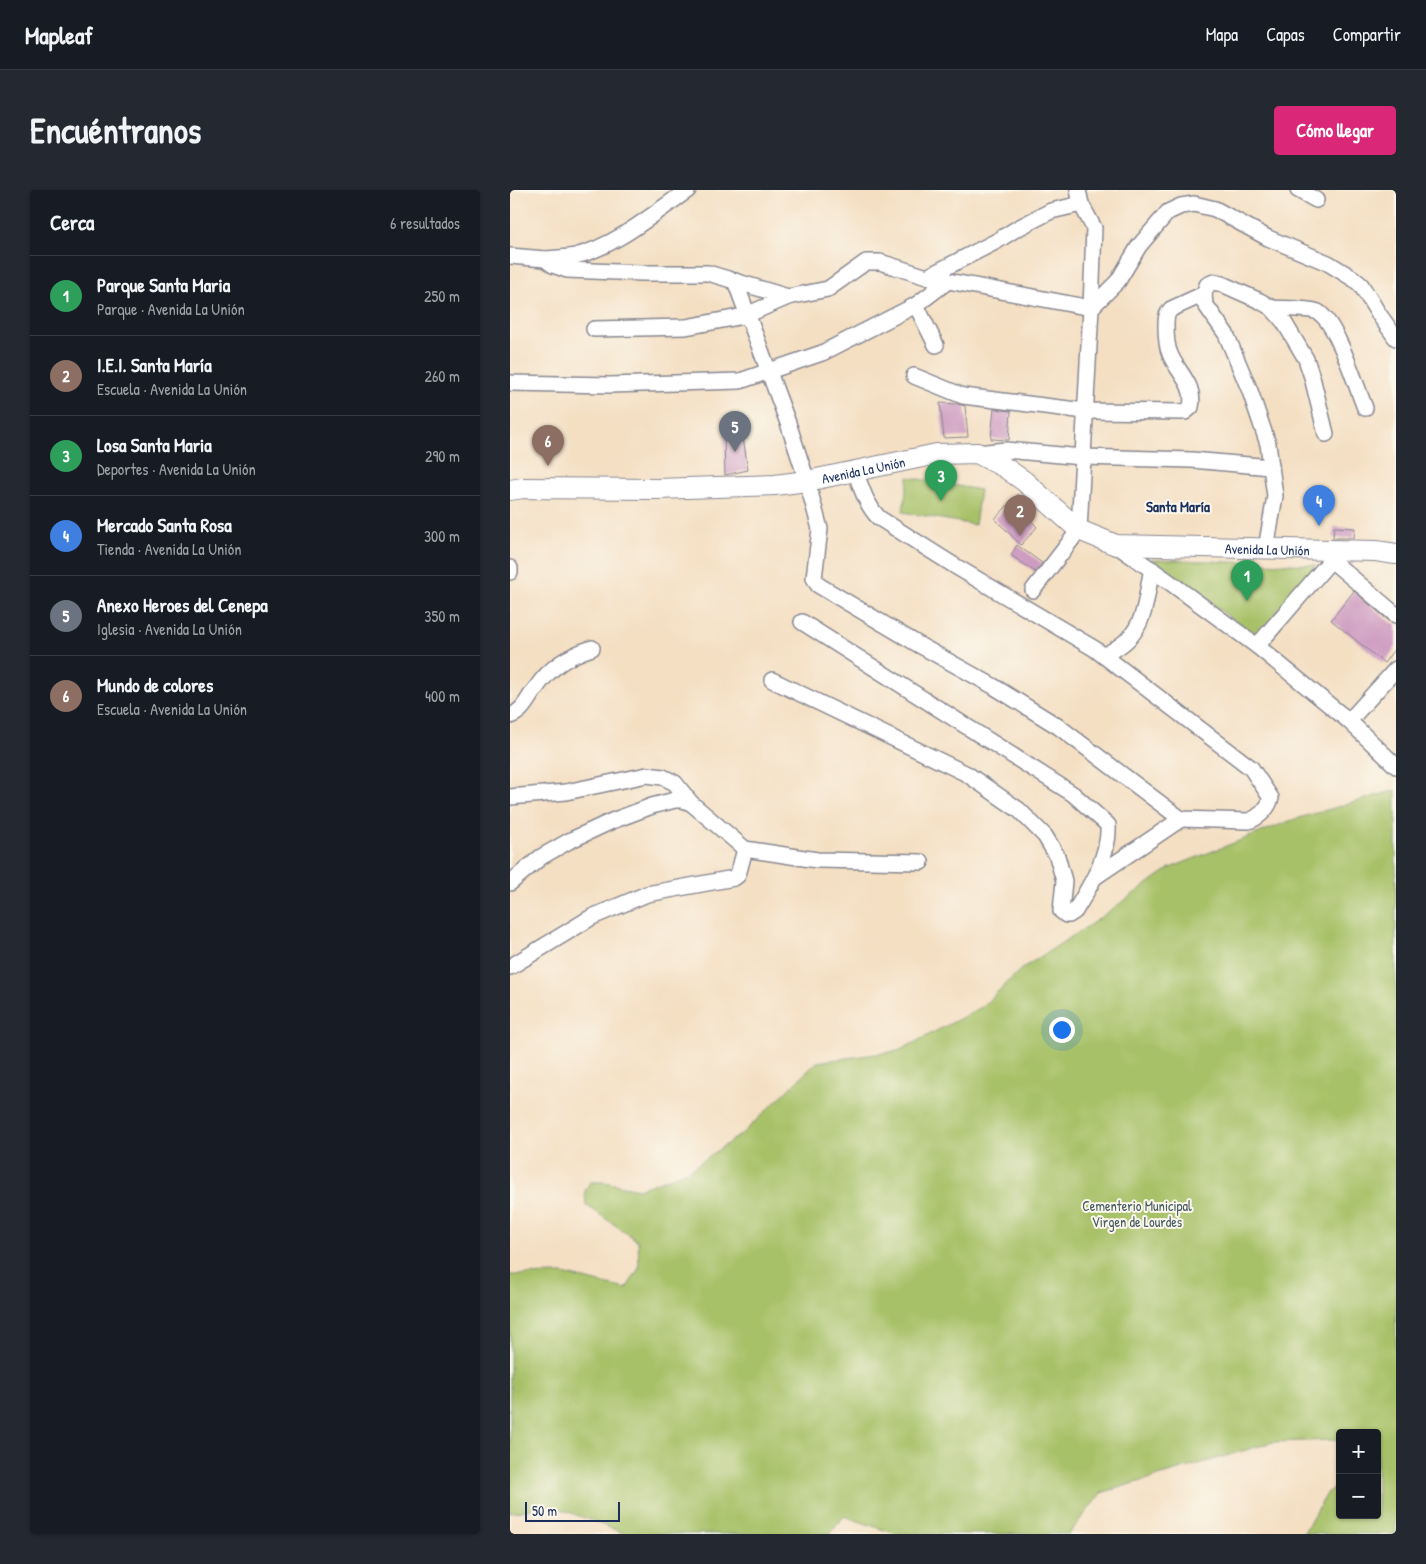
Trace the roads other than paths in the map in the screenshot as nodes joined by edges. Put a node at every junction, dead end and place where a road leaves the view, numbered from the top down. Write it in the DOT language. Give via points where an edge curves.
graph roads {
  1 [pos="688,190"];
  2 [pos="1298,190"];
  3 [pos="1080,197"];
  4 [pos="1316,200"];
  5 [pos="510,256"];
  6 [pos="545,259"];
  7 [pos="927,277"];
  8 [pos="736,281"];
  9 [pos="948,281"];
  10 [pos="1204,294"];
  11 [pos="788,297"];
  12 [pos="916,305"];
  13 [pos="1091,308"];
  14 [pos="1272,308"];
  15 [pos="748,314"];
  16 [pos="594,329"];
  17 [pos="1396,338"];
  18 [pos="936,345"];
  19 [pos="768,371"];
  20 [pos="914,376"];
  21 [pos="510,383"];
  22 [pos="1364,408"];
  23 [pos="1085,411"];
  24 [pos="1326,434"];
  25 [pos="978,453"];
  26 [pos="1082,457"];
  27 [pos="1271,467"];
  28 [pos="855,471"];
  29 [pos="807,481"];
  30 [pos="510,490"];
  31 [pos="1078,530"];
  32 [pos="1116,545"];
  33 [pos="1266,549"];
  34 [pos="1396,554"];
  35 [pos="1328,555"];
  36 [pos="510,568"];
  37 [pos="1152,569"];
  38 [pos="510,572"];
  39 [pos="1033,590"];
  40 [pos="1396,615"];
  41 [pos="802,622"];
  42 [pos="1257,646"];
  43 [pos="592,648"];
  44 [pos="1104,656"];
  45 [pos="1396,669"];
  46 [pos="772,680"];
  47 [pos="510,716"];
  48 [pos="1349,721"];
  49 [pos="1396,766"];
  50 [pos="510,797"];
  51 [pos="691,803"];
  52 [pos="1182,819"];
  53 [pos="745,849"];
  54 [pos="921,862"];
  55 [pos="1095,877"];
  56 [pos="510,883"];
  57 [pos="510,967"];
  1 -- 6 [label="street" via="599,248 574,256"];
  2 -- 4 [label="street"];
  3 -- 7 [label="street"];
  3 -- 13 [label="street" via="1094,228"];
  5 -- 6 [label="street"];
  6 -- 8 [label="street" via="567,270 708,273"];
  7 -- 9 [label="street"];
  7 -- 11 [label="street" via="880,262 866,262 828,289"];
  8 -- 11 [label="street"];
  8 -- 15 [label="street"];
  9 -- 12 [label="street"];
  9 -- 13 [label="street"];
  10 -- 14 [label="street" via="1207,285 1214,282"];
  10 -- 23 [label="street" via="1171,309 1166,317 1170,354 1192,396 1188,410"];
  10 -- 27 [label="street" via="1205,304 1226,334 1250,391 1268,444"];
  11 -- 15 [label="street"];
  12 -- 18 [label="street"];
  12 -- 19 [label="street" via="822,353"];
  13 -- 17 [label="street" via="1118,281 1139,246 1168,212 1194,204 1215,209 1268,238 1328,262 1354,278"];
  13 -- 23 [label="street"];
  14 -- 22 [label="street" via="1316,311 1324,317 1334,332"];
  14 -- 24 [label="street" via="1306,359"];
  15 -- 16 [label="street" via="686,327"];
  15 -- 19 [label="street"];
  19 -- 21 [label="street" via="740,381 610,385"];
  19 -- 29 [label="street"];
  20 -- 23 [label="street" via="963,396"];
  23 -- 26 [label="street"];
  25 -- 26 [label="street" via="1006,450"];
  25 -- 28 [label="main road, Avenida La Unión" via="937,454"];
  25 -- 31 [label="main road, Avenida La Unión" via="1024,481"];
  26 -- 27 [label="street" via="1192,460"];
  26 -- 31 [label="street"];
  27 -- 33 [label="street" via="1275,496"];
  28 -- 29 [label="main road, Avenida La Unión"];
  28 -- 44 [label="street" via="866,501 879,518"];
  29 -- 30 [label="main road, Avenida La Unión" via="775,485"];
  29 -- 52 [label="street" via="820,529 814,578 818,585 1059,727"];
  31 -- 32 [label="main road, Avenida La Unión"];
  31 -- 39 [label="street"];
  32 -- 33 [label="main road, Avenida La Unión"];
  32 -- 37 [label="street"];
  33 -- 35 [label="main road, Avenida La Unión"];
  34 -- 35 [label="main road, Avenida La Unión" via="1376,551"];
  35 -- 40 [label="street"];
  35 -- 42 [label="street"];
  36 -- 38 [label="street"];
  37 -- 42 [label="street"];
  37 -- 44 [label="street" via="1137,629"];
  41 -- 55 [label="street" via="1073,794 1093,810 1108,825 1108,836"];
  42 -- 48 [label="street"];
  43 -- 47 [label="street" via="573,654 556,666 536,687 524,707"];
  44 -- 52 [label="street" via="1251,768 1270,798 1258,818 1249,821"];
  45 -- 48 [label="street"];
  46 -- 55 [label="street" via="967,774 1019,810 1045,836 1057,856 1064,881 1061,911 1066,915 1075,911"];
  48 -- 49 [label="street"];
  50 -- 51 [label="street" via="566,792 647,775 675,783"];
  51 -- 53 [label="street"];
  51 -- 56 [label="street" via="674,800 612,821 541,857"];
  52 -- 55 [label="street"];
  53 -- 54 [label="street" via="818,860"];
  53 -- 57 [label="street" via="738,875 734,878 647,894 592,917"];
}
